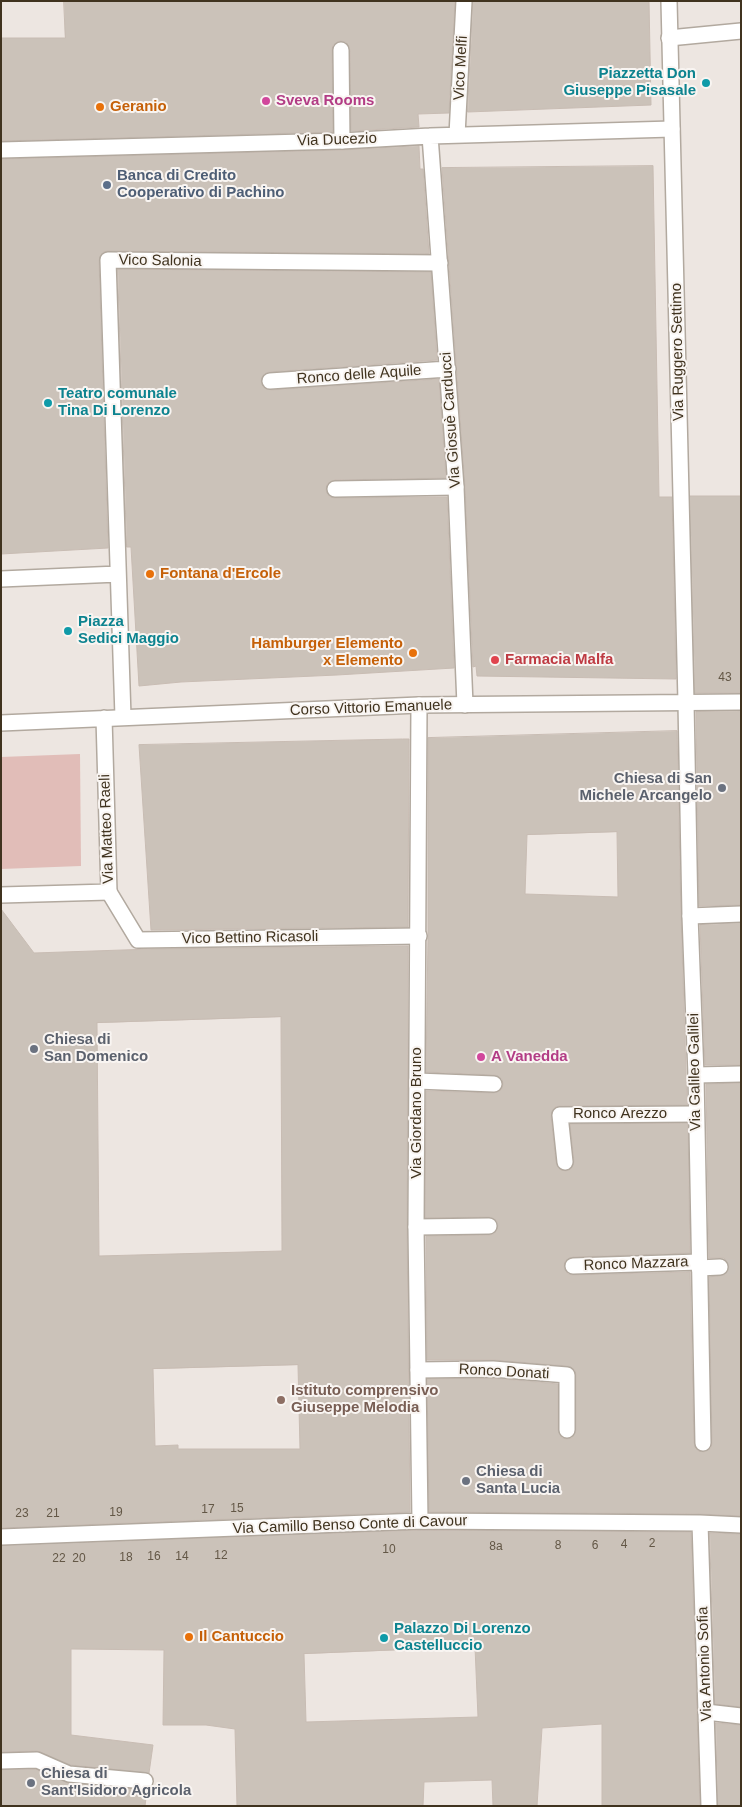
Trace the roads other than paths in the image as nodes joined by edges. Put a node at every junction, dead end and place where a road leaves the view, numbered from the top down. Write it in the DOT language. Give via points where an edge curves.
graph roads {
  1 [pos="464,1"];
  2 [pos="669,1"];
  3 [pos="741,31"];
  4 [pos="669,38"];
  5 [pos="341,50"];
  6 [pos="672,129"];
  7 [pos="457,135"];
  8 [pos="430,136"];
  9 [pos="342,141"];
  10 [pos="1,150"];
  11 [pos="440,264"];
  12 [pos="448,369"];
  13 [pos="270,381"];
  14 [pos="456,487"];
  15 [pos="335,489"];
  16 [pos="118,574"];
  17 [pos="1,579"];
  18 [pos="686,702"];
  19 [pos="741,702"];
  20 [pos="419,705"];
  21 [pos="465,705"];
  22 [pos="123,717"];
  23 [pos="104,718"];
  24 [pos="1,723"];
  25 [pos="109,892"];
  26 [pos="1,896"];
  27 [pos="741,914"];
  28 [pos="690,916"];
  29 [pos="418,936"];
  30 [pos="741,1074"];
  31 [pos="696,1075"];
  32 [pos="417,1081"];
  33 [pos="494,1084"];
  34 [pos="696,1114"];
  35 [pos="564,1162"];
  36 [pos="489,1226"];
  37 [pos="416,1227"];
  38 [pos="699,1265"];
  39 [pos="572,1266"];
  40 [pos="720,1267"];
  41 [pos="418,1370"];
  42 [pos="567,1430"];
  43 [pos="703,1443"];
  44 [pos="420,1521"];
  45 [pos="700,1523"];
  46 [pos="741,1525"];
  47 [pos="1,1537"];
  48 [pos="706,1712"];
  49 [pos="741,1716"];
  50 [pos="1,1761"];
  51 [pos="145,1781"];
  52 [pos="709,1806"];
  1 -- 7 [label="street, Vico Melfi"];
  2 -- 4 [label="street, Via Ruggero Settimo"];
  3 -- 4 [label="street"];
  4 -- 6 [label="street, Via Ruggero Settimo"];
  5 -- 9 [label="street"];
  6 -- 7 [label="street, Via Ducezio"];
  6 -- 18 [label="street, Via Ruggero Settimo"];
  7 -- 8 [label="street, Via Ducezio"];
  8 -- 9 [label="street, Via Ducezio"];
  8 -- 11 [label="street, Via Giosuè Carducci"];
  9 -- 10 [label="street, Via Ducezio"];
  11 -- 12 [label="street, Via Giosuè Carducci"];
  11 -- 16 [label="street, Vico Salonia" via="108,260"];
  12 -- 13 [label="street, Ronco delle Aquile"];
  12 -- 14 [label="street, Via Giosuè Carducci"];
  14 -- 15 [label="street"];
  14 -- 21 [label="street, Via Giosuè Carducci"];
  16 -- 17 [label="street"];
  16 -- 22 [label="street"];
  18 -- 19 [label="street, Corso Vittorio Emanuele"];
  18 -- 21 [label="street, Corso Vittorio Emanuele"];
  18 -- 28 [label="street, Via Galileo Galilei"];
  20 -- 21 [label="street, Corso Vittorio Emanuele"];
  20 -- 22 [label="street, Corso Vittorio Emanuele"];
  20 -- 29 [label="street, Via Giordano Bruno"];
  22 -- 23 [label="street, Corso Vittorio Emanuele"];
  23 -- 24 [label="street, Corso Vittorio Emanuele"];
  23 -- 25 [label="street, Via Matteo Raeli"];
  25 -- 26 [label="street, Via Matteo Raeli"];
  25 -- 29 [label="street, Vico Bettino Ricasoli" via="138,940"];
  27 -- 28 [label="street"];
  28 -- 31 [label="street, Via Galileo Galilei"];
  29 -- 32 [label="street, Via Giordano Bruno"];
  30 -- 31 [label="street"];
  31 -- 34 [label="street, Via Galileo Galilei"];
  32 -- 33 [label="street"];
  32 -- 37 [label="street, Via Giordano Bruno"];
  34 -- 35 [label="street, Ronco Arezzo" via="560,1115"];
  34 -- 38 [label="street, Via Galileo Galilei"];
  36 -- 37 [label="street"];
  37 -- 41 [label="street, Via Giordano Bruno"];
  38 -- 39 [label="street, Ronco Mazzara"];
  38 -- 40 [label="street, Ronco Mazzara"];
  38 -- 43 [label="street, Via Galileo Galilei"];
  41 -- 42 [label="street, Ronco Donati" via="493,1369 567,1375"];
  41 -- 44 [label="street, Via Giordano Bruno"];
  44 -- 45 [label="street, Via Camillo Benso Conte di Cavour"];
  44 -- 47 [label="street, Via Camillo Benso Conte di Cavour"];
  45 -- 46 [label="street, Via Camillo Benso Conte di Cavour"];
  45 -- 48 [label="street, Via Antonio Sofia"];
  48 -- 49 [label="street"];
  48 -- 52 [label="street, Via Antonio Sofia"];
  50 -- 51 [label="street" via="37,1760 68,1774"];
}
